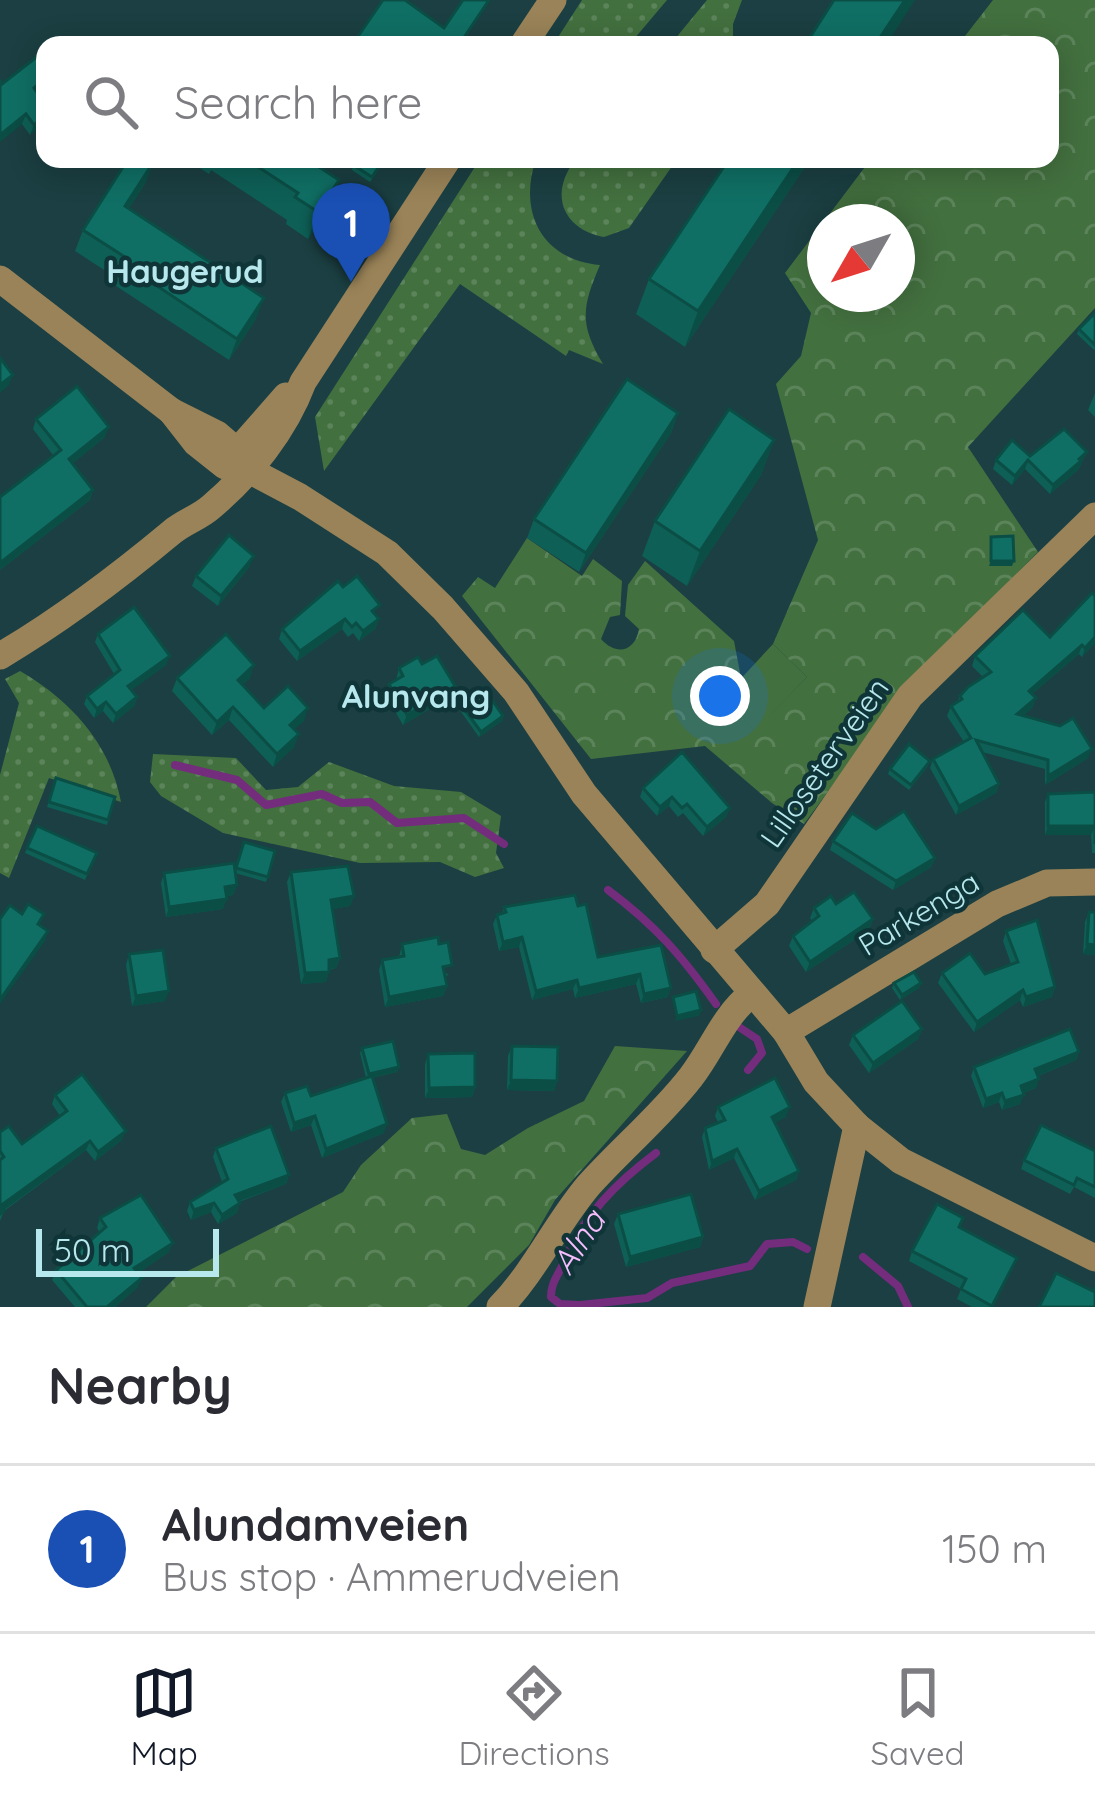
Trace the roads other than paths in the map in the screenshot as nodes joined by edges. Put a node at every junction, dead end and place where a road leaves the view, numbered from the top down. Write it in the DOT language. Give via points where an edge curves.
graph roads {
  1 [pos="553,0"];
  2 [pos="530,36"];
  3 [pos="442,168"];
  4 [pos="0,279"];
  5 [pos="236,462"];
  6 [pos="1095,516"];
  7 [pos="0,656"];
  8 [pos="1095,882"];
  9 [pos="715,950"];
  10 [pos="750,994"];
  11 [pos="786,1032"];
  12 [pos="857,1126"];
  13 [pos="1095,1258"];
  14 [pos="500,1307"];
  15 [pos="817,1307"];
  1 -- 2 [label="street"];
  3 -- 5 [label="street" via="303,382"];
  4 -- 5 [label="street" via="172,411 207,427"];
  5 -- 7 [label="street" via="178,526"];
  5 -- 9 [label="street" via="387,553 443,608"];
  6 -- 9 [label="street, Lilloseterveien" via="910,696 767,904"];
  8 -- 11 [label="street, Parkenga" via="1047,883 997,904"];
  9 -- 10 [label="street"];
  10 -- 11 [label="street"];
  10 -- 14 [label="street" via="686,1083 577,1200"];
  11 -- 12 [label="street" via="816,1082"];
  12 -- 13 [label="street" via="901,1161"];
  12 -- 15 [label="street"];
}
